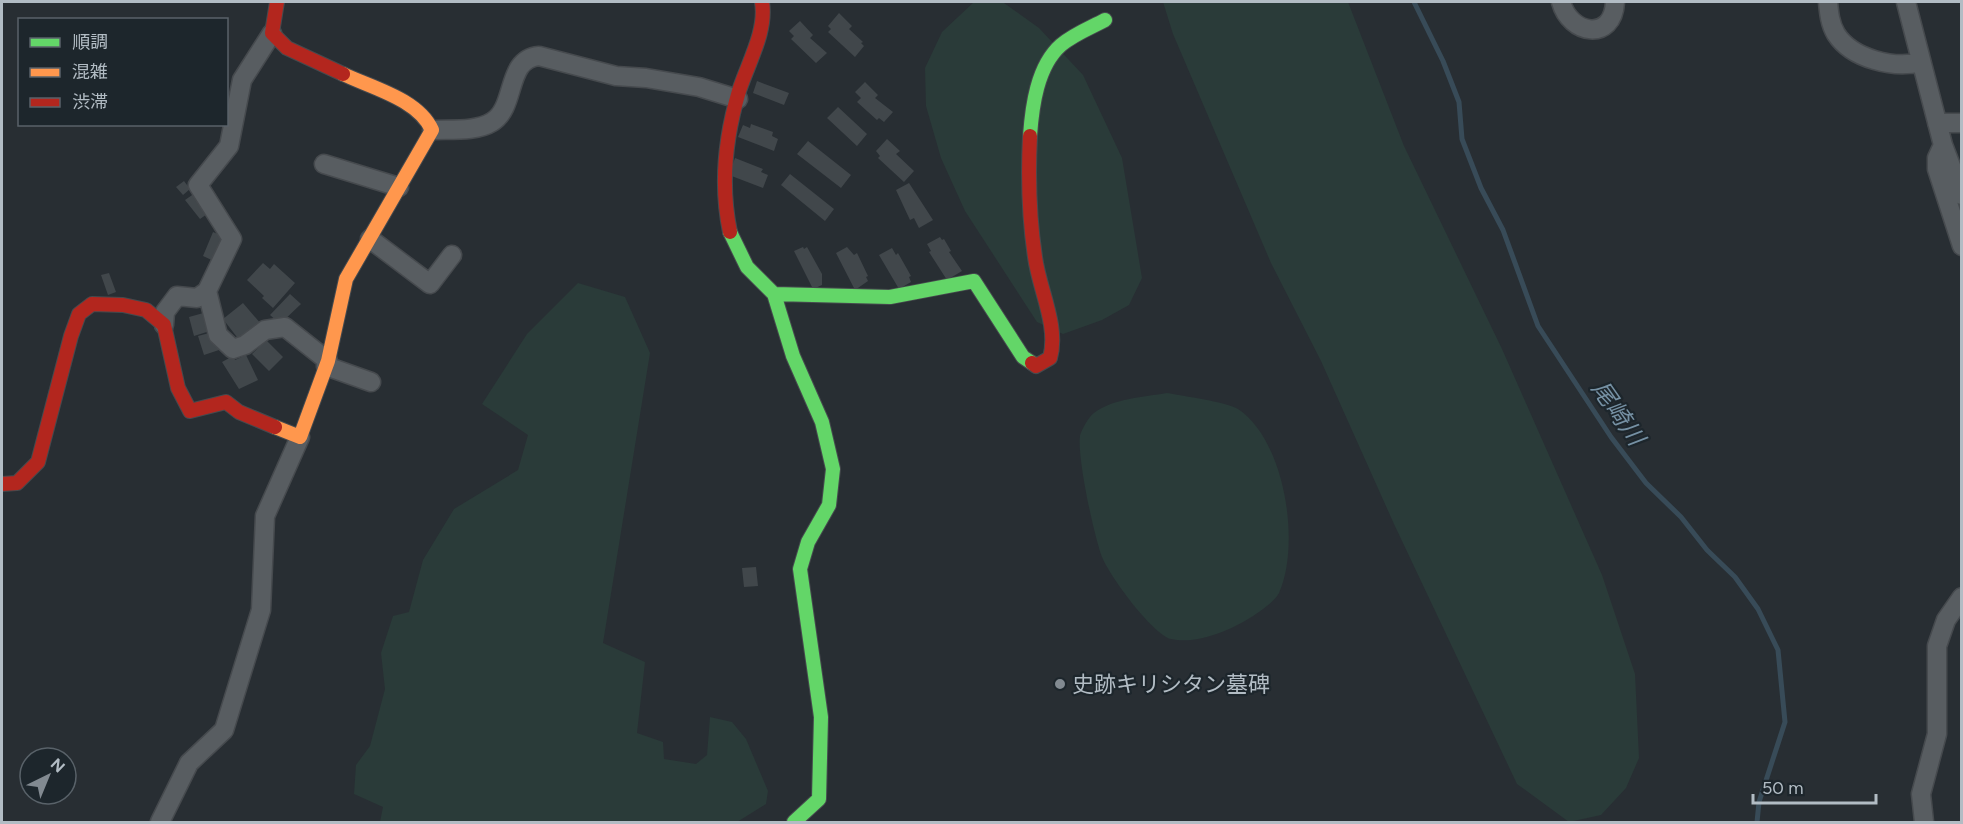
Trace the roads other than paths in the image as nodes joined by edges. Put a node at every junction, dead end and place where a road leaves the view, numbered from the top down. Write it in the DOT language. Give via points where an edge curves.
graph roads {
  1 [pos="277,2"];
  2 [pos="762,2"];
  3 [pos="1561,2"];
  4 [pos="1615,2"];
  5 [pos="1828,2"];
  6 [pos="1906,2"];
  7 [pos="1105,20"];
  8 [pos="272,33"];
  9 [pos="1922,62"];
  10 [pos="738,99"];
  11 [pos="1937,123"];
  12 [pos="1962,123"];
  13 [pos="432,129"];
  14 [pos="1942,145"];
  15 [pos="324,164"];
  16 [pos="399,187"];
  17 [pos="1962,195"];
  18 [pos="370,239"];
  19 [pos="1962,246"];
  20 [pos="452,255"];
  21 [pos="207,291"];
  22 [pos="774,294"];
  23 [pos="164,325"];
  24 [pos="327,363"];
  25 [pos="371,382"];
  26 [pos="300,437"];
  27 [pos="2,484"];
  28 [pos="1961,598"];
  29 [pos="160,822"];
  30 [pos="794,822"];
  31 [pos="1924,822"];
  1 -- 8 [label="street"];
  2 -- 10 [label="street" via="762,24"];
  3 -- 4 [label="street" via="1578,27 1593,30 1610,20"];
  5 -- 9 [label="street" via="1831,23 1849,47 1898,66"];
  6 -- 9 [label="street"];
  7 -- 22 [label="street" via="1055,51 1038,84 1031,111 1033,231 1038,278 1053,344 1046,363 1036,366 1023,357 974,281 890,297"];
  8 -- 13 [label="street" via="287,48 414,107"];
  8 -- 21 [label="street" via="242,80 229,146 198,185 232,238"];
  9 -- 11 [label="street"];
  10 -- 13 [label="street" via="699,87 616,76 531,57 519,67 497,119 482,127"];
  10 -- 22 [label="street" via="723,168 729,229 745,267"];
  11 -- 12 [label="street"];
  11 -- 14 [label="street"];
  13 -- 16 [label="street"];
  14 -- 17 [label="street"];
  14 -- 19 [label="street" via="1936,158 1937,168"];
  15 -- 16 [label="street"];
  16 -- 18 [label="street"];
  18 -- 20 [label="street" via="430,284"];
  18 -- 24 [label="street" via="346,279"];
  21 -- 23 [label="street" via="197,298 177,296 165,312"];
  21 -- 24 [label="street" via="218,335 232,349 245,345 265,330 285,327"];
  22 -- 30 [label="street" via="796,363 826,432 832,472 828,507 802,551 800,569 821,717 819,799"];
  23 -- 26 [label="street" via="178,388 190,411 226,402 239,412"];
  23 -- 27 [label="street" via="146,310 123,305 92,304 85,308 71,336 38,462 17,483"];
  24 -- 25 [label="street"];
  24 -- 26 [label="street"];
  26 -- 29 [label="street" via="266,516 261,610 224,730 189,763"];
  28 -- 31 [label="street" via="1946,620 1937,646 1937,734 1921,794"];
}
